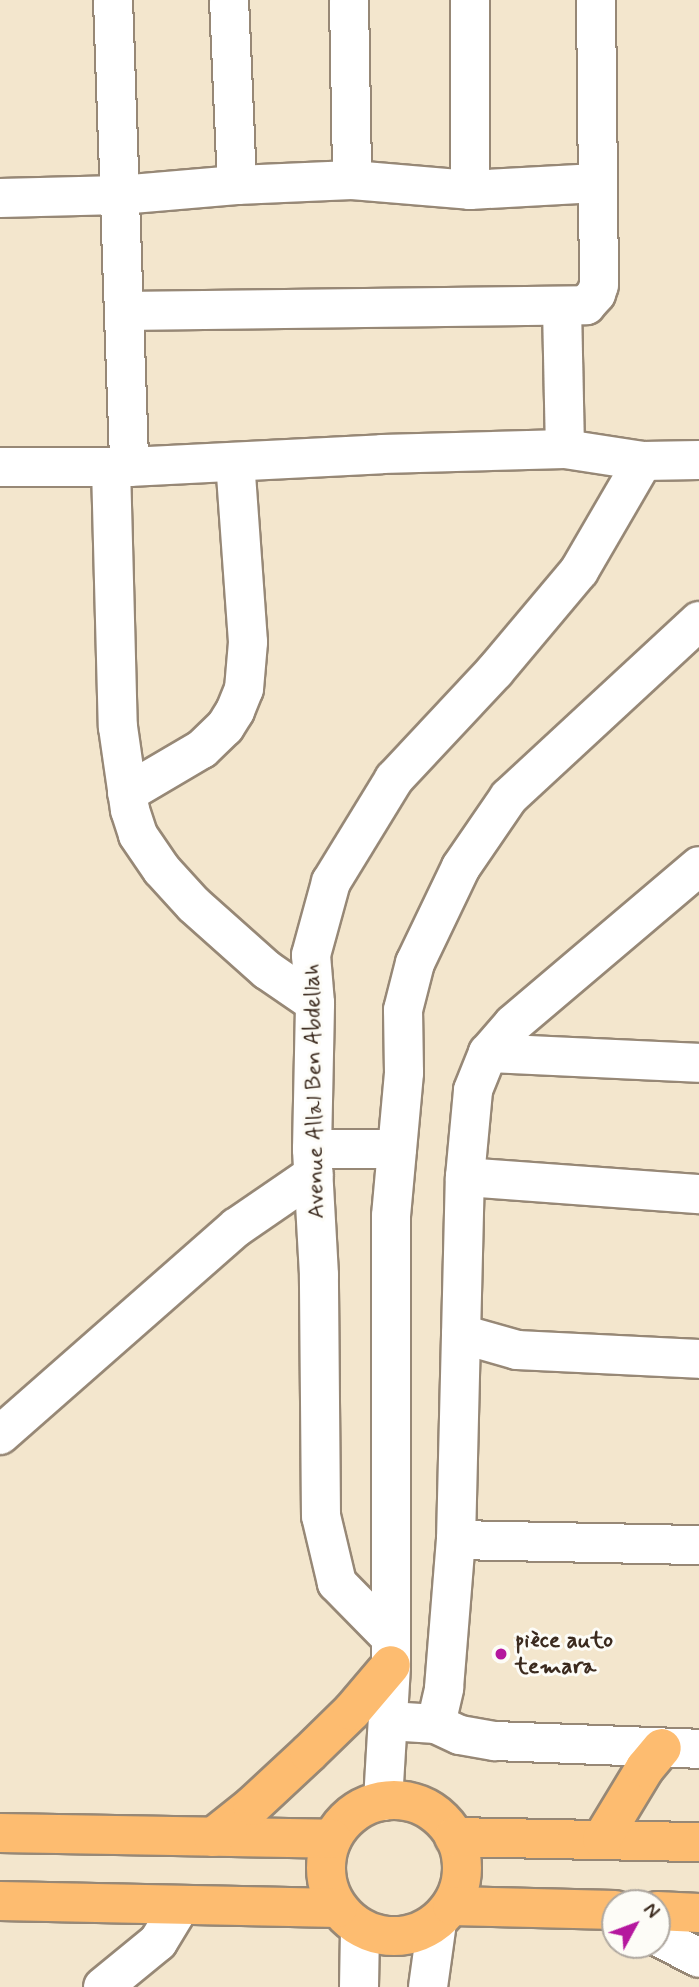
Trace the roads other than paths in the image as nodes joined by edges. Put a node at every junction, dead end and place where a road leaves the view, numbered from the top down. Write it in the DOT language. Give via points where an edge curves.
graph roads {
  1 [pos="113,0"];
  2 [pos="229,0"];
  3 [pos="349,0"];
  4 [pos="470,0"];
  5 [pos="596,0"];
  6 [pos="352,180"];
  7 [pos="597,183"];
  8 [pos="237,185"];
  9 [pos="470,190"];
  10 [pos="120,195"];
  11 [pos="0,198"];
  12 [pos="562,307"];
  13 [pos="124,311"];
  14 [pos="565,449"];
  15 [pos="699,460"];
  16 [pos="235,461"];
  17 [pos="643,461"];
  18 [pos="0,467"];
  19 [pos="120,467"];
  20 [pos="699,621"];
  21 [pos="127,793"];
  22 [pos="699,866"];
  23 [pos="315,1003"];
  24 [pos="488,1053"];
  25 [pos="691,1055"];
  26 [pos="397,1149"];
  27 [pos="313,1161"];
  28 [pos="465,1177"];
  29 [pos="699,1194"];
  30 [pos="461,1334"];
  31 [pos="699,1359"];
  32 [pos="0,1435"];
  33 [pos="456,1540"];
  34 [pos="699,1545"];
  35 [pos="391,1651"];
  36 [pos="389,1721"];
  37 [pos="436,1724"];
  38 [pos="680,1749"];
  39 [pos="383,1801"];
  40 [pos="0,1833"];
  41 [pos="213,1837"];
  42 [pos="454,1837"];
  43 [pos="332,1839"];
  44 [pos="602,1839"];
  45 [pos="699,1842"];
  46 [pos="0,1901"];
  47 [pos="180,1906"];
  48 [pos="601,1910"];
  49 [pos="671,1912"];
  50 [pos="699,1913"];
  51 [pos="444,1914"];
  52 [pos="349,1918"];
  53 [pos="671,1943"];
  54 [pos="699,1958"];
  55 [pos="103,1987"];
  56 [pos="359,1987"];
  57 [pos="428,1987"];
  1 -- 10 [label="street"];
  2 -- 8 [label="street"];
  3 -- 6 [label="street"];
  4 -- 9 [label="street"];
  5 -- 7 [label="street"];
  6 -- 8 [label="street"];
  6 -- 9 [label="street"];
  7 -- 9 [label="street"];
  7 -- 12 [label="street" via="599,285 586,305"];
  8 -- 10 [label="street"];
  10 -- 11 [label="street"];
  10 -- 13 [label="street"];
  12 -- 13 [label="street"];
  12 -- 14 [label="street"];
  13 -- 19 [label="street"];
  14 -- 16 [label="street"];
  14 -- 17 [label="street"];
  15 -- 17 [label="street"];
  16 -- 19 [label="street"];
  16 -- 21 [label="street" via="248,642 244,689 225,727 202,748"];
  17 -- 23 [label="street, Avenue Allal Ben Abdellah" via="579,570 495,671 394,779 347,850 331,881 311,955"];
  18 -- 19 [label="street"];
  19 -- 21 [label="street" via="116,697"];
  20 -- 26 [label="street" via="509,797 461,867 415,964 403,1010 404,1073"];
  21 -- 23 [label="street" via="138,835 162,870 243,950"];
  22 -- 24 [label="street" via="548,991"];
  23 -- 27 [label="street, Avenue Allal Ben Abdellah"];
  24 -- 25 [label="street"];
  24 -- 28 [label="street" via="473,1090"];
  26 -- 27 [label="street"];
  26 -- 35 [label="street" via="391,1216"];
  27 -- 32 [label="street"];
  27 -- 35 [label="street, Avenue Allal Ben Abdellah" via="321,1516 337,1583"];
  28 -- 29 [label="street"];
  28 -- 30 [label="street"];
  30 -- 31 [label="street" via="517,1350"];
  30 -- 33 [label="street"];
  33 -- 34 [label="street"];
  33 -- 37 [label="street" via="448,1658"];
  35 -- 36 [label="street"];
  35 -- 41 [label="main road" via="352,1711"];
  36 -- 37 [label="street"];
  36 -- 39 [label="street"];
  37 -- 38 [label="street" via="460,1735 495,1741"];
  38 -- 44 [label="main road" via="645,1768"];
  39 -- 42 [label="main road" via="415,1803 438,1816"];
  39 -- 43 [label="main road" via="362,1807 344,1820"];
  40 -- 41 [label="main road"];
  41 -- 43 [label="main road"];
  42 -- 44 [label="main road"];
  42 -- 51 [label="main road" via="461,1860 460,1884"];
  43 -- 52 [label="main road" via="325,1863 327,1887"];
  44 -- 45 [label="main road"];
  46 -- 47 [label="main road"];
  47 -- 52 [label="main road"];
  47 -- 55 [label="street" via="158,1942"];
  48 -- 51 [label="main road"];
  49 -- 50 [label="main road"];
  51 -- 52 [label="main road" via="412,1934 385,1936"];
  51 -- 57 [label="street"];
  52 -- 56 [label="street"];
  53 -- 54 [label="street"];
}
